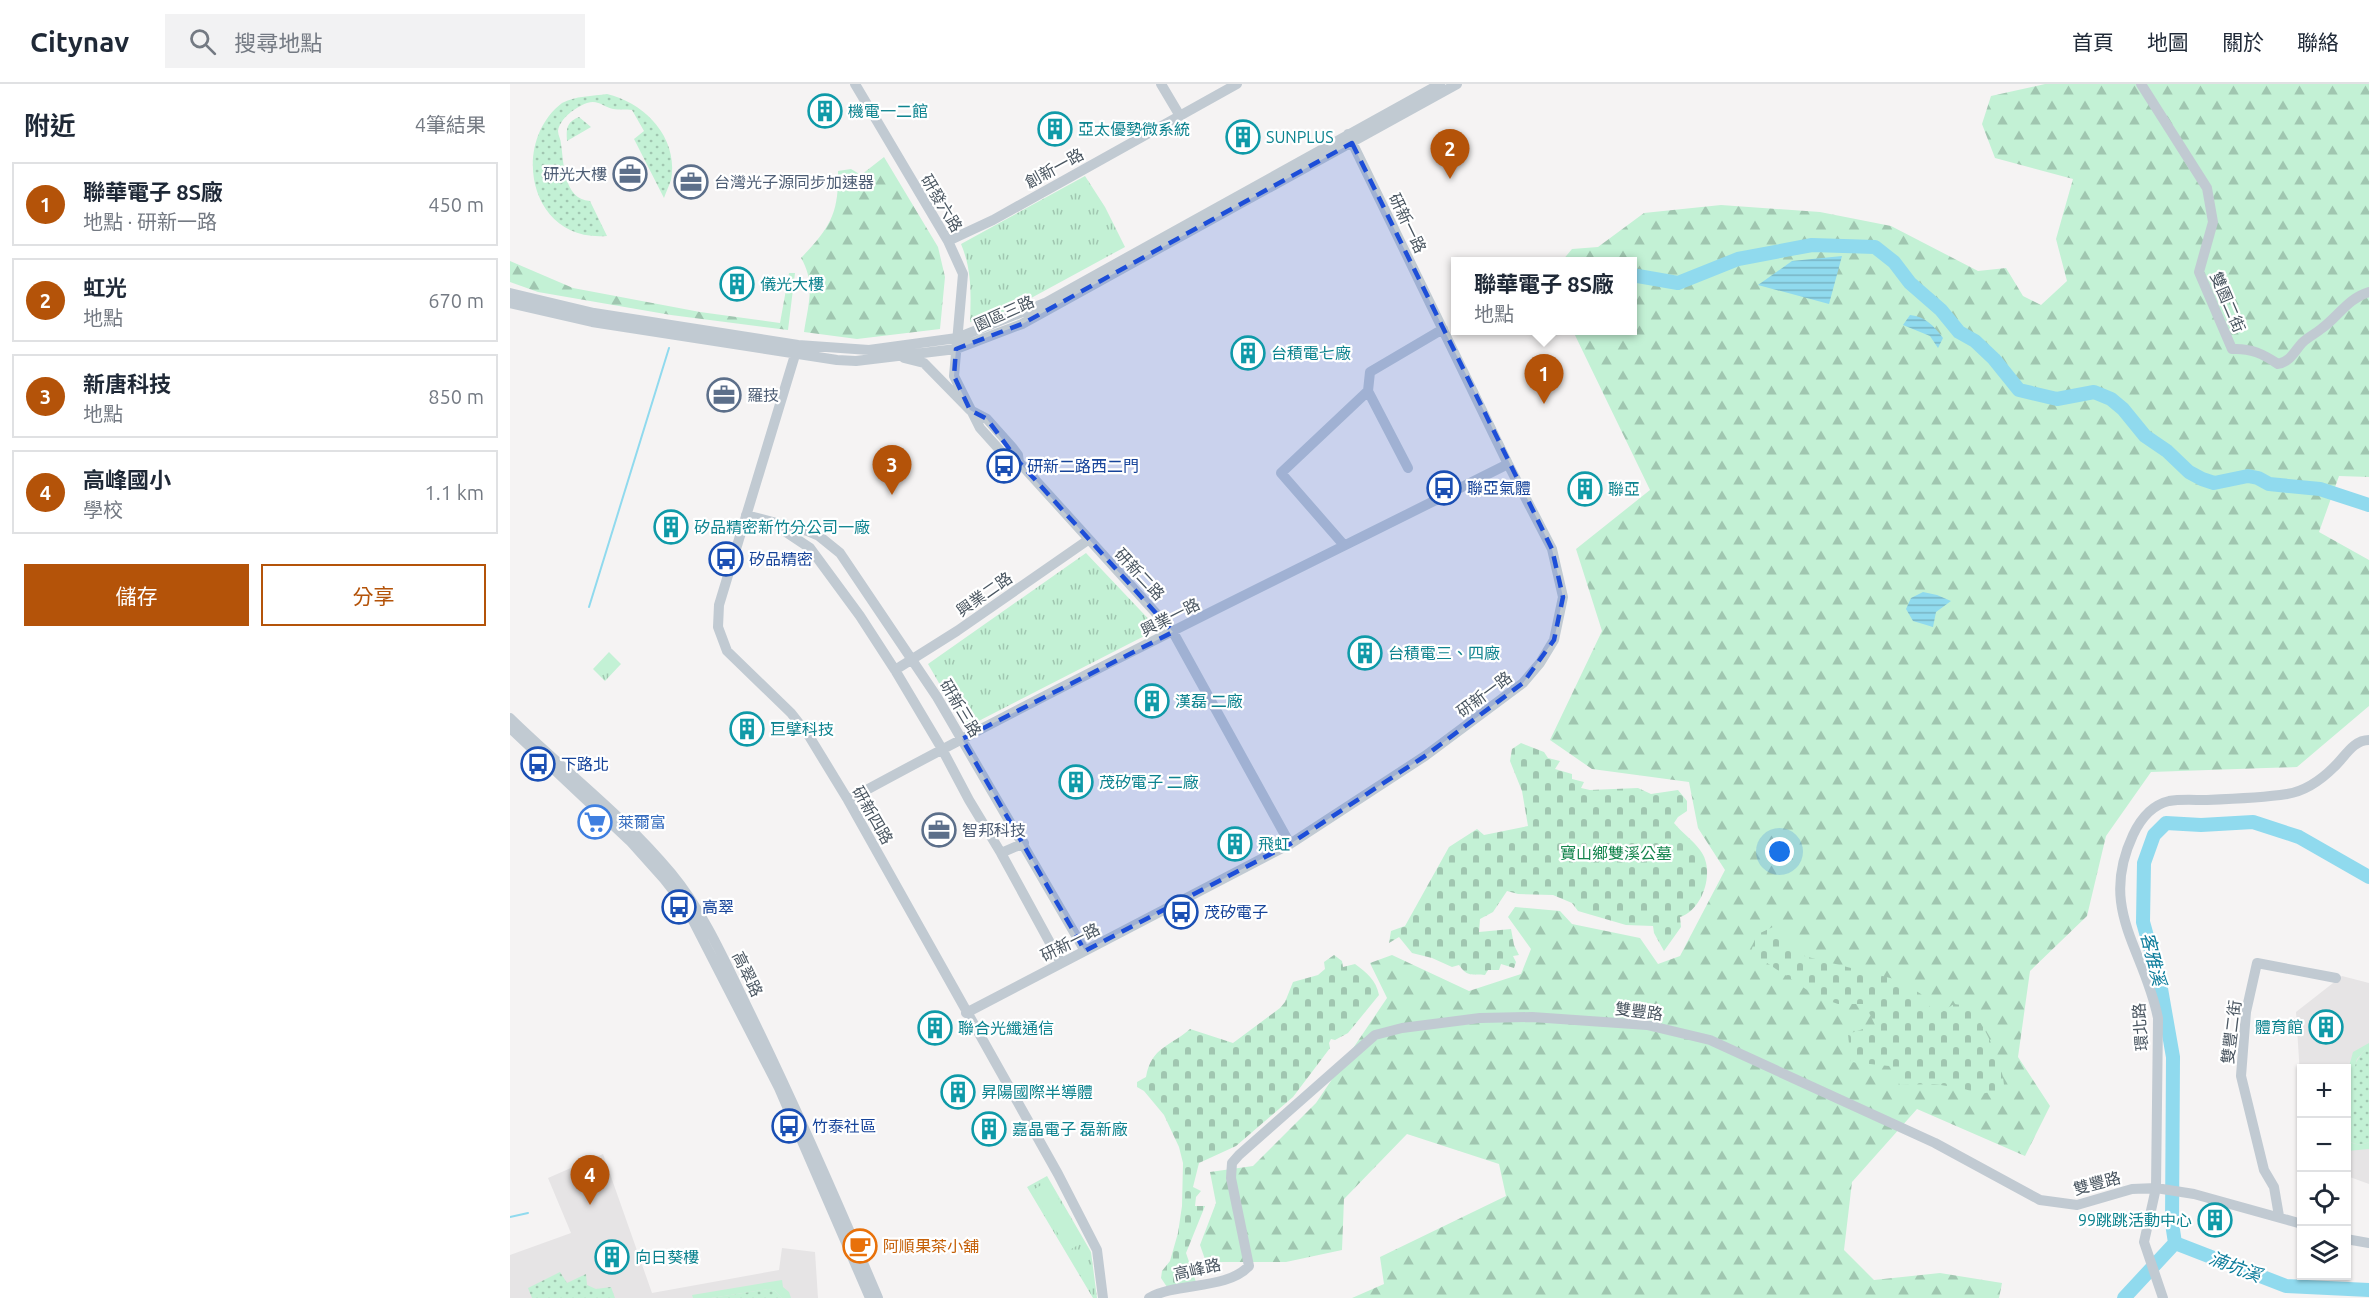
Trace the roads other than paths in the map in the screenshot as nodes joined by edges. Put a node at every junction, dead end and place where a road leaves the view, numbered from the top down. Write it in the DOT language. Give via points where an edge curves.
graph roads {
  1 [pos="855,84"];
  2 [pos="1161,84"];
  3 [pos="1237,84"];
  4 [pos="1458,84"];
  5 [pos="2141,84"];
  6 [pos="1443,86"];
  7 [pos="1180,116"];
  8 [pos="1350,139"];
  9 [pos="948,241"];
  10 [pos="2369,292"];
  11 [pos="510,293"];
  12 [pos="510,303"];
  13 [pos="1443,329"];
  14 [pos="957,343"];
  15 [pos="797,349"];
  16 [pos="898,356"];
  17 [pos="1368,391"];
  18 [pos="970,410"];
  19 [pos="1508,464"];
  20 [pos="1408,468"];
  21 [pos="746,514"];
  22 [pos="772,523"];
  23 [pos="1089,540"];
  24 [pos="1343,544"];
  25 [pos="1173,632"];
  26 [pos="913,658"];
  27 [pos="895,670"];
  28 [pos="510,718"];
  29 [pos="510,728"];
  30 [pos="962,739"];
  31 [pos="2369,740"];
  32 [pos="942,749"];
  33 [pos="848,800"];
  34 [pos="1024,843"];
  35 [pos="1290,844"];
  36 [pos="1001,853"];
  37 [pos="1085,951"];
  38 [pos="1061,963"];
  39 [pos="2336,978"];
  40 [pos="966,1013"];
  41 [pos="2156,1188"];
  42 [pos="2279,1216"];
  43 [pos="2297,1223"];
  44 [pos="2351,1240"];
  45 [pos="2369,1243"];
  46 [pos="1249,1266"];
  47 [pos="870,1298"];
  48 [pos="878,1298"];
  49 [pos="1103,1298"];
  50 [pos="1149,1298"];
  51 [pos="2163,1298"];
  1 -- 9 [label="street, 研發六路"];
  2 -- 7 [label="street"];
  3 -- 7 [label="street, 創新一路"];
  4 -- 6 [label="street, 園區三路"];
  5 -- 10 [label="street, 雙園二街" via="2207,188 2213,222 2199,272 2232,349 2264,354 2278,364 2288,361 2306,339 2348,303"];
  6 -- 8 [label="street, 園區三路"];
  7 -- 9 [label="street, 創新一路"];
  8 -- 13 [label="street, 研新一路"];
  8 -- 14 [label="street, 園區三路" via="1045,303"];
  9 -- 14 [label="street, 研發六路" via="963,274"];
  11 -- 15 [label="street, 園區三路" via="594,313"];
  12 -- 15 [label="street, 園區三路" via="592,322"];
  13 -- 17 [label="street" via="1370,372"];
  13 -- 19 [label="street, 研新一路"];
  14 -- 15 [label="street, 園區三路" via="869,350"];
  14 -- 16 [label="street, 園區三路"];
  14 -- 18 [label="street, 研新二路" via="954,376"];
  15 -- 16 [label="street, 園區三路" via="856,361"];
  15 -- 21 [label="street, 研新四路"];
  16 -- 18 [label="street, 研新二路" via="924,363"];
  17 -- 20 [label="street"];
  17 -- 24 [label="street" via="1281,473"];
  18 -- 23 [label="street, 研新二路" via="987,419 1018,454 1019,462"];
  19 -- 24 [label="street, 興業一路"];
  19 -- 35 [label="street, 研新一路" via="1552,549 1563,597 1554,640 1523,683 1425,756"];
  21 -- 22 [label="street, 研新三路"];
  21 -- 33 [label="street, 研新四路" via="719,605 718,627 727,651 791,713 809,736"];
  22 -- 26 [label="street, 研新三路" via="813,533 840,553"];
  22 -- 27 [label="street, 研新三路" via="810,548"];
  23 -- 25 [label="street, 研新二路"];
  23 -- 26 [label="street, 興業二路"];
  24 -- 25 [label="street, 興業一路"];
  25 -- 30 [label="street, 興業一路"];
  25 -- 35 [label="street, 研新二路"];
  26 -- 27 [label="street, 興業二路"];
  26 -- 30 [label="street, 研新三路"];
  27 -- 32 [label="street, 研新三路"];
  28 -- 48 [label="street, 高翠路" via="643,842 694,903 786,1086"];
  29 -- 47 [label="street, 高翠路" via="622,834 686,907 779,1088"];
  30 -- 32 [label="street, 興業一路"];
  30 -- 34 [label="street, 研新三路"];
  31 -- 41 [label="street, 環北路" via="2353,746 2306,789 2288,794 2168,801 2154,807 2142,819 2126,849 2120,877 2121,911 2158,1018"];
  32 -- 33 [label="street, 興業一路"];
  32 -- 36 [label="street, 研新三路"];
  33 -- 40 [label="street, 研新四路"];
  34 -- 36 [label="street"];
  34 -- 37 [label="street, 研新三路"];
  35 -- 37 [label="street, 研新一路"];
  36 -- 38 [label="street, 研新三路"];
  37 -- 38 [label="street, 研新一路"];
  38 -- 40 [label="street, 研新一路"];
  39 -- 42 [label="street, 雙豐二街" via="2257,963 2246,1012 2241,1076 2264,1170 2274,1186"];
  40 -- 49 [label="street, 研新四路" via="1059,1174 1097,1250"];
  41 -- 42 [label="street, 雙豐路"];
  41 -- 46 [label="street, 雙豐路" via="2132,1189 2077,1206 2040,1200 1935,1143 1710,1040 1647,1025 1532,1017 1480,1018 1376,1035 1239,1155 1232,1163 1231,1178"];
  41 -- 51 [label="street, 環北路" via="2144,1242"];
  42 -- 43 [label="street"];
  44 -- 45 [label="street"];
  46 -- 50 [label="street, 高峰路" via="1242,1273"];
}
